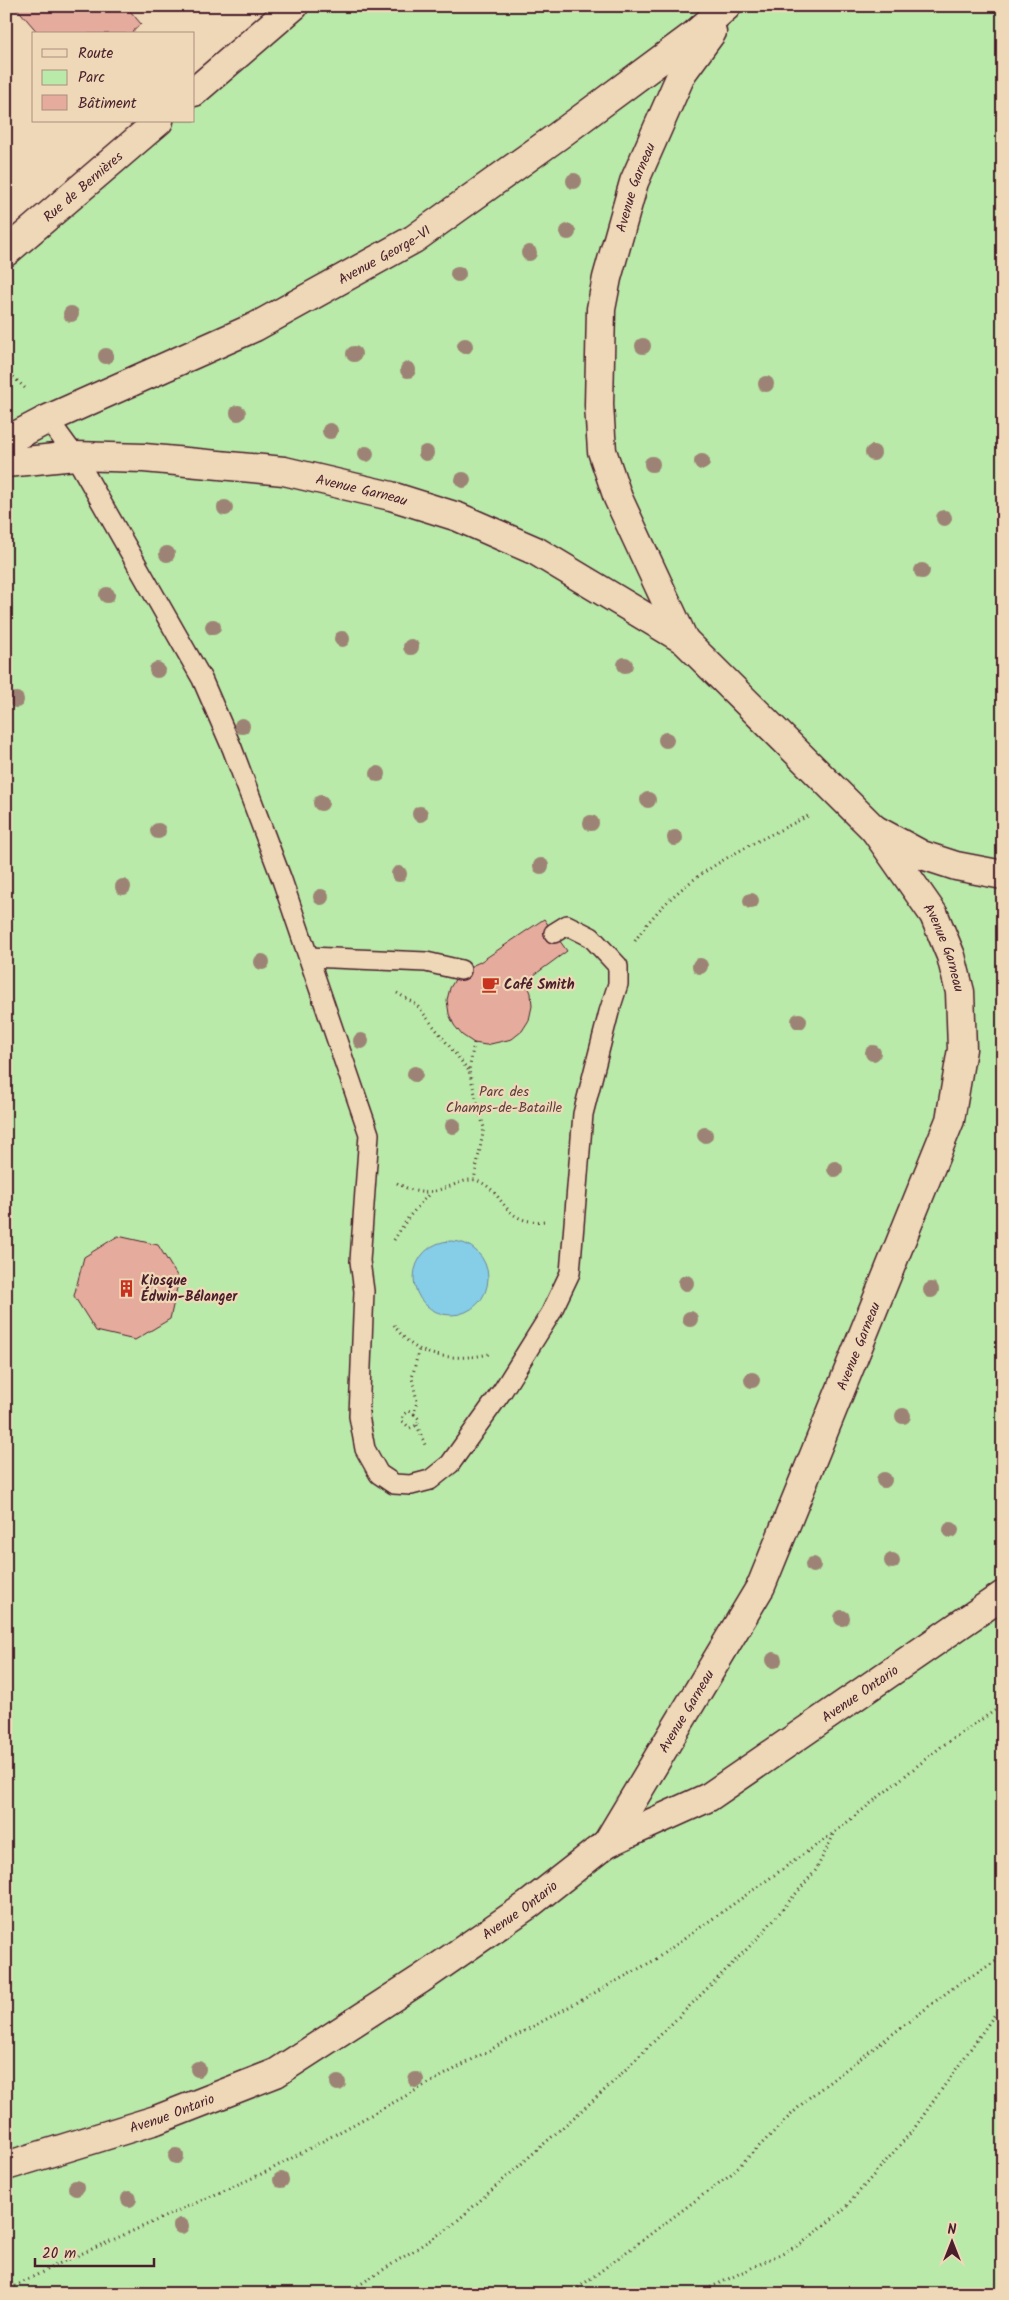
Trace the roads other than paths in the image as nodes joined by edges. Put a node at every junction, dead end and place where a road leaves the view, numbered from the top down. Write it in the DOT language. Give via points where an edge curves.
graph roads {
  1 [pos="294,6"];
  2 [pos="729,6"];
  3 [pos="195,91"];
  4 [pos="158,122"];
  5 [pos="6,252"];
  6 [pos="48,419"];
  7 [pos="6,441"];
  8 [pos="75,456"];
  9 [pos="6,463"];
  10 [pos="684,640"];
  11 [pos="874,828"];
  12 [pos="1003,875"];
  13 [pos="554,933"];
  14 [pos="309,956"];
  15 [pos="461,970"];
  16 [pos="1003,1595"];
  17 [pos="607,1843"];
  18 [pos="6,2166"];
  1 -- 3 [label="street"];
  2 -- 6 [label="street, Avenue George-VI" via="582,118 414,239 255,327"];
  2 -- 10 [label="street, Avenue Garneau" via="682,73 634,182 601,309 599,405 602,451 618,498"];
  4 -- 5 [label="street, Rue de Bernières"];
  6 -- 7 [label="street, Avenue George-VI"];
  6 -- 8 [label="lane"];
  8 -- 9 [label="street, Avenue Garneau"];
  8 -- 10 [label="street, Avenue Garneau" via="144,458 284,471 391,496 458,517 536,551"];
  8 -- 14 [label="lane" via="202,679 232,748"];
  10 -- 11 [label="street, Avenue Garneau"];
  11 -- 12 [label="street, Avenue Garneau" via="922,855 956,866"];
  11 -- 17 [label="street, Avenue Garneau" via="934,915 951,956 960,992 962,1049 950,1120 761,1586"];
  13 -- 14 [label="lane" via="566,925 591,937 618,966 618,984 583,1114 570,1273 551,1313 503,1390 450,1464 430,1480 411,1485 394,1484 379,1474 365,1449 359,1416 364,1291 360,1261 369,1134"];
  14 -- 15 [label="lane" via="426,962"];
  16 -- 17 [label="street, Avenue Ontario" via="709,1797"];
  17 -- 18 [label="street, Avenue Ontario" via="513,1915 421,1979 276,2073 156,2120"];
}
